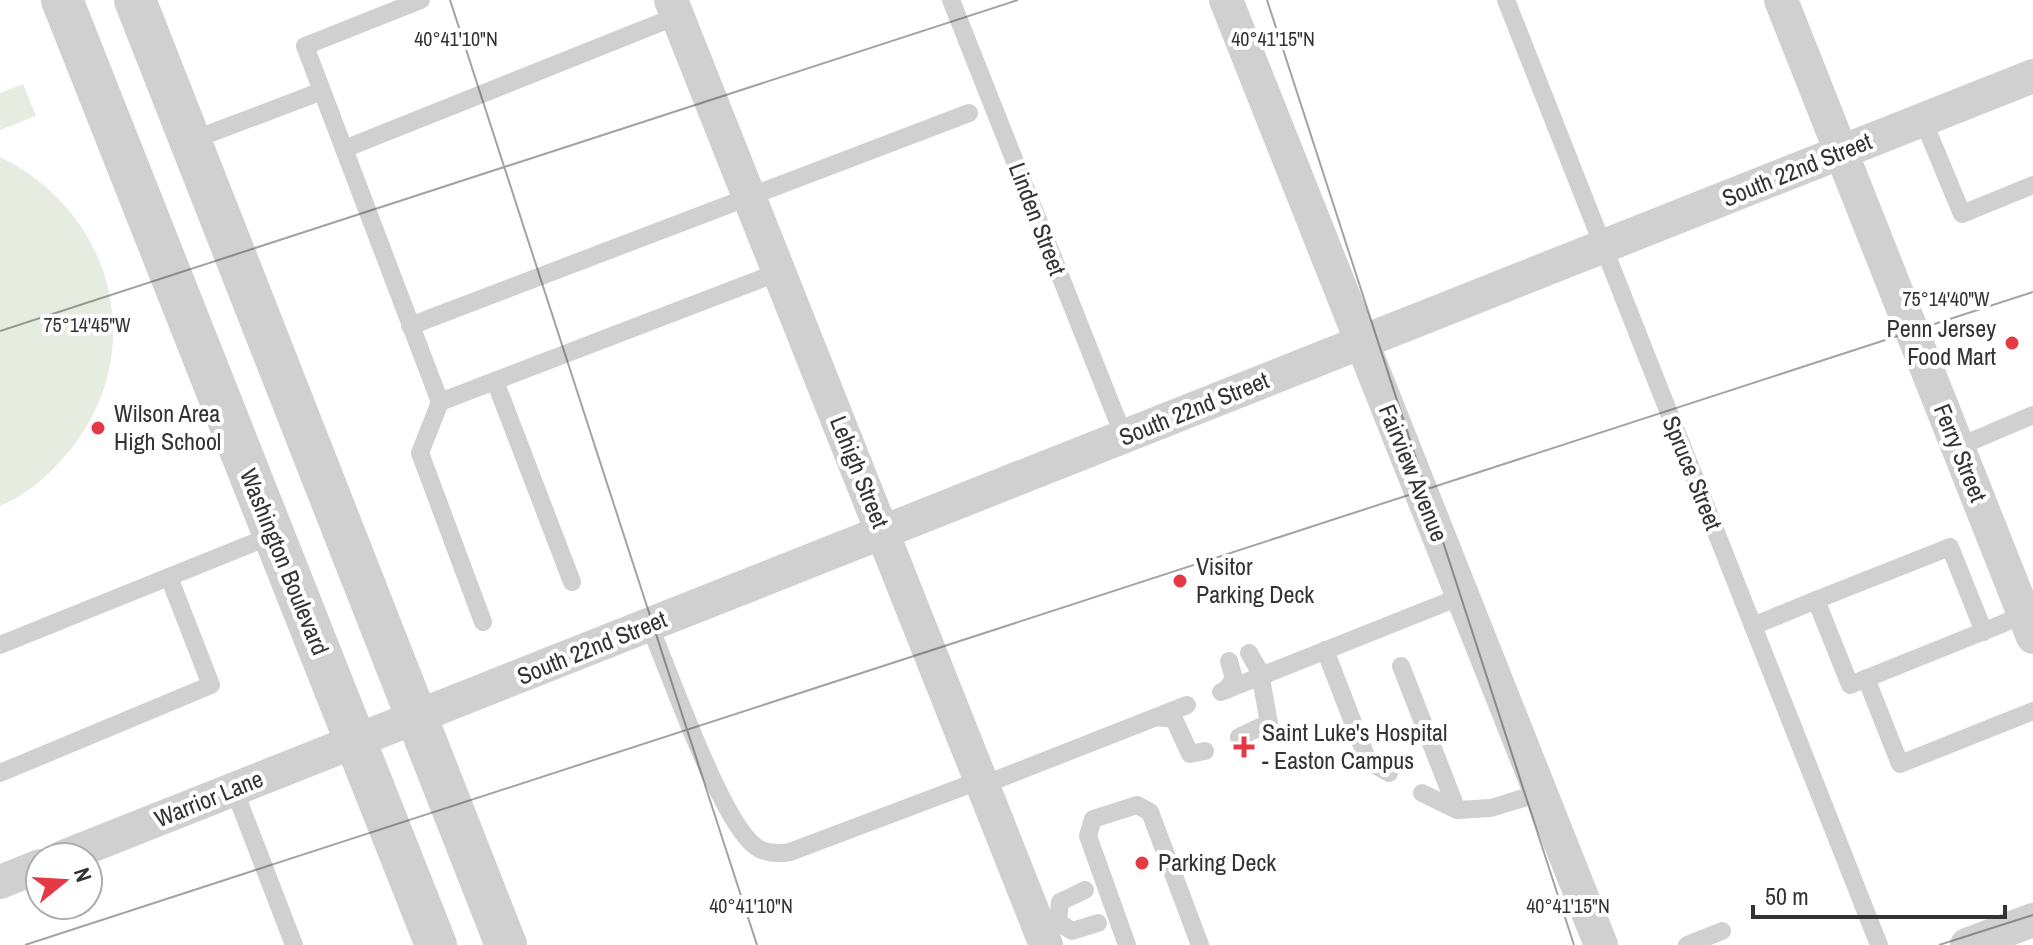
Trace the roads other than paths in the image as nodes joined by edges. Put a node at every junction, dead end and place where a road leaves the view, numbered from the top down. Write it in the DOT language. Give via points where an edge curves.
graph roads {
  1 [pos="62,0"];
  2 [pos="135,0"];
  3 [pos="421,0"];
  4 [pos="951,0"];
  5 [pos="1226,0"];
  6 [pos="1506,0"];
  7 [pos="1781,0"];
  8 [pos="674,8"];
  9 [pos="2033,76"];
  10 [pos="322,91"];
  11 [pos="969,113"];
  12 [pos="1923,120"];
  13 [pos="190,141"];
  14 [pos="344,149"];
  15 [pos="1842,152"];
  16 [pos="2033,185"];
  17 [pos="749,198"];
  18 [pos="1603,247"];
  19 [pos="779,272"];
  20 [pos="410,326"];
  21 [pos="1362,342"];
  22 [pos="495,381"];
  23 [pos="440,402"];
  24 [pos="2033,415"];
  25 [pos="1124,437"];
  26 [pos="1958,447"];
  27 [pos="883,532"];
  28 [pos="273,535"];
  29 [pos="169,577"];
  30 [pos="572,582"];
  31 [pos="1462,596"];
  32 [pos="1816,600"];
  33 [pos="483,622"];
  34 [pos="649,625"];
  35 [pos="1753,626"];
  36 [pos="2029,626"];
  37 [pos="1984,632"];
  38 [pos="0,645"];
  39 [pos="1325,650"];
  40 [pos="1249,653"];
  41 [pos="1229,661"];
  42 [pos="1401,666"];
  43 [pos="1268,673"];
  44 [pos="1866,678"];
  45 [pos="1187,705"];
  46 [pos="2033,711"];
  47 [pos="416,717"];
  48 [pos="1156,717"];
  49 [pos="1239,737"];
  50 [pos="355,741"];
  51 [pos="1205,751"];
  52 [pos="0,773"];
  53 [pos="1389,773"];
  54 [pos="982,783"];
  55 [pos="234,789"];
  56 [pos="1422,793"];
  57 [pos="1540,793"];
  58 [pos="1457,810"];
  59 [pos="103,841"];
  60 [pos="24,872"];
  61 [pos="0,882"];
  62 [pos="1085,890"];
  63 [pos="2033,920"];
  64 [pos="1098,923"];
  65 [pos="1722,931"];
  66 [pos="1048,932"];
  67 [pos="294,945"];
  68 [pos="436,945"];
  69 [pos="506,945"];
  70 [pos="1127,945"];
  71 [pos="1200,945"];
  72 [pos="1601,945"];
  73 [pos="1687,945"];
  74 [pos="1879,945"];
  75 [pos="1967,945"];
  1 -- 28 [label="street, Washington Boulevard"];
  2 -- 13 [label="street"];
  3 -- 10 [label="lane" via="305,46"];
  4 -- 25 [label="lane, Linden Street"];
  5 -- 21 [label="street, Fairview Avenue"];
  6 -- 18 [label="lane, Spruce Street"];
  7 -- 15 [label="street, Ferry Street"];
  8 -- 14 [label="lane"];
  8 -- 17 [label="street, Lehigh Street"];
  9 -- 12 [label="street, South 22nd Street"];
  10 -- 13 [label="lane"];
  10 -- 14 [label="lane"];
  11 -- 17 [label="lane"];
  12 -- 15 [label="street, South 22nd Street"];
  12 -- 16 [label="lane" via="1962,214"];
  13 -- 47 [label="street"];
  14 -- 20 [label="lane"];
  15 -- 18 [label="street, South 22nd Street"];
  15 -- 26 [label="street, Ferry Street"];
  17 -- 19 [label="street, Lehigh Street"];
  17 -- 20 [label="lane"];
  18 -- 21 [label="street, South 22nd Street"];
  18 -- 35 [label="lane, Spruce Street"];
  19 -- 22 [label="lane"];
  19 -- 27 [label="street, Lehigh Street"];
  20 -- 23 [label="lane"];
  21 -- 25 [label="street, South 22nd Street"];
  21 -- 31 [label="street, Fairview Avenue"];
  22 -- 23 [label="lane"];
  22 -- 30 [label="lane"];
  23 -- 33 [label="lane" via="420,453"];
  24 -- 26 [label="lane"];
  25 -- 27 [label="street, South 22nd Street"];
  26 -- 36 [label="street, Ferry Street"];
  27 -- 34 [label="street, South 22nd Street"];
  27 -- 54 [label="street, Lehigh Street"];
  28 -- 29 [label="lane"];
  28 -- 50 [label="street, Washington Boulevard"];
  29 -- 38 [label="lane"];
  29 -- 52 [label="lane" via="211,685"];
  31 -- 39 [label="lane"];
  31 -- 57 [label="street, Fairview Avenue"];
  32 -- 35 [label="lane"];
  32 -- 37 [label="lane" via="1950,547"];
  32 -- 44 [label="lane" via="1850,685"];
  34 -- 47 [label="street, South 22nd Street"];
  34 -- 54 [label="lane" via="727,811 756,847 774,854 790,852"];
  35 -- 74 [label="lane, Spruce Street"];
  36 -- 37 [label="lane"];
  37 -- 44 [label="lane"];
  39 -- 43 [label="lane"];
  39 -- 53 [label="lane" via="1368,761"];
  40 -- 43 [label="lane" via="1260,672"];
  41 -- 43 [label="lane" via="1234,679 1224,691"];
  42 -- 58 [label="lane"];
  43 -- 49 [label="lane" via="1260,688 1269,723"];
  44 -- 46 [label="lane" via="1900,764"];
  45 -- 48 [label="lane"];
  47 -- 50 [label="street, South 22nd Street"];
  47 -- 69 [label="street"];
  48 -- 51 [label="lane" via="1174,719 1190,754"];
  48 -- 54 [label="lane"];
  50 -- 55 [label="street, Warrior Lane"];
  50 -- 68 [label="street, Washington Boulevard"];
  54 -- 66 [label="street, Lehigh Street"];
  55 -- 59 [label="street, Warrior Lane"];
  55 -- 67 [label="lane"];
  56 -- 58 [label="lane"];
  57 -- 58 [label="lane" via="1491,808"];
  57 -- 72 [label="street, Fairview Avenue"];
  60 -- 61 [label="street"];
  62 -- 66 [label="lane" via="1060,902"];
  63 -- 75 [label="street"];
  64 -- 66 [label="lane"];
  65 -- 73 [label="lane"];
  70 -- 71 [label="lane" via="1088,836 1093,819 1137,805 1150,812"];
}
